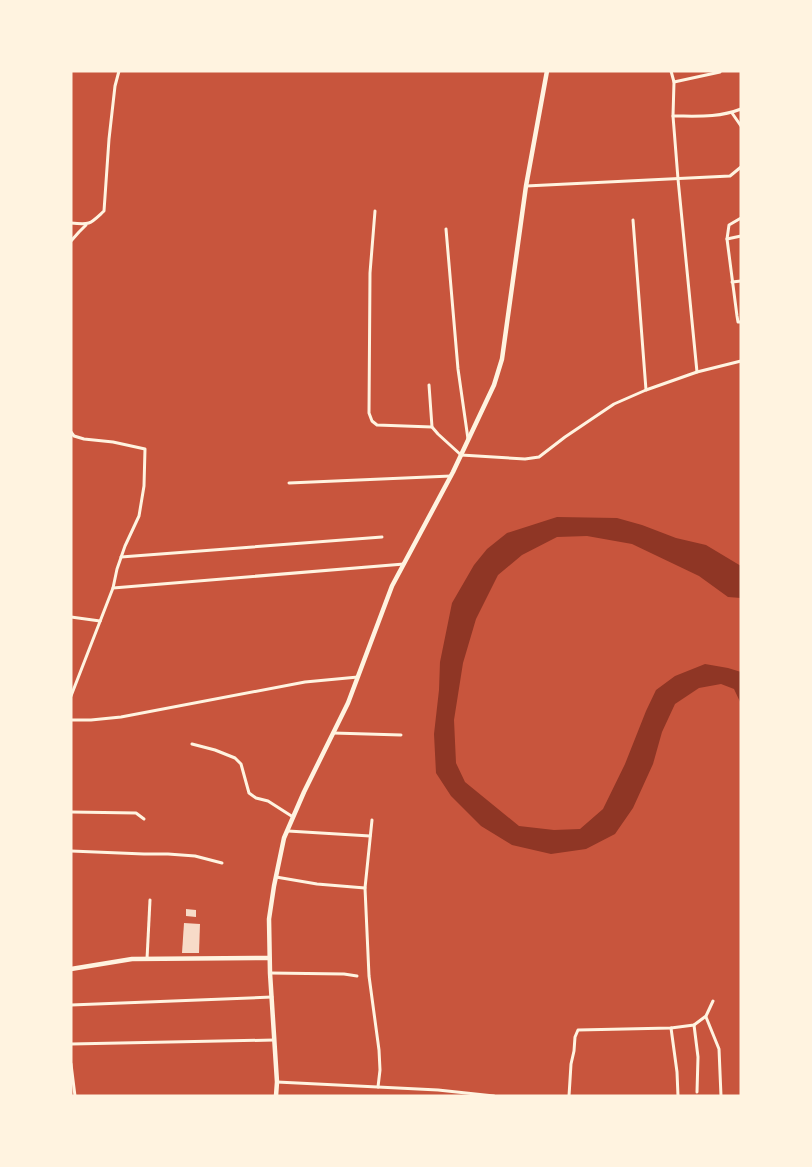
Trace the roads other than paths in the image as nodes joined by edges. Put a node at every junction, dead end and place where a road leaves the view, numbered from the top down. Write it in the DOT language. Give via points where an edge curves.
graph roads {
  1 [pos="119,71"];
  2 [pos="548,71"];
  3 [pos="671,71"];
  4 [pos="720,72"];
  5 [pos="674,82"];
  6 [pos="741,109"];
  7 [pos="732,113"];
  8 [pos="673,116"];
  9 [pos="741,126"];
  10 [pos="741,167"];
  11 [pos="678,179"];
  12 [pos="526,186"];
  13 [pos="375,212"];
  14 [pos="741,218"];
  15 [pos="633,220"];
  16 [pos="71,223"];
  17 [pos="87,224"];
  18 [pos="446,228"];
  19 [pos="741,236"];
  20 [pos="727,239"];
  21 [pos="71,241"];
  22 [pos="741,281"];
  23 [pos="732,282"];
  24 [pos="741,322"];
  25 [pos="741,361"];
  26 [pos="697,372"];
  27 [pos="429,384"];
  28 [pos="646,390"];
  29 [pos="432,427"];
  30 [pos="71,432"];
  31 [pos="468,441"];
  32 [pos="461,455"];
  33 [pos="451,476"];
  34 [pos="289,483"];
  35 [pos="382,537"];
  36 [pos="121,557"];
  37 [pos="404,564"];
  38 [pos="113,588"];
  39 [pos="71,617"];
  40 [pos="100,621"];
  41 [pos="358,677"];
  42 [pos="71,696"];
  43 [pos="71,720"];
  44 [pos="333,733"];
  45 [pos="401,735"];
  46 [pos="192,744"];
  47 [pos="71,812"];
  48 [pos="293,817"];
  49 [pos="144,819"];
  50 [pos="372,820"];
  51 [pos="288,831"];
  52 [pos="370,836"];
  53 [pos="71,850"];
  54 [pos="222,863"];
  55 [pos="276,878"];
  56 [pos="365,888"];
  57 [pos="150,900"];
  58 [pos="269,958"];
  59 [pos="147,959"];
  60 [pos="71,969"];
  61 [pos="270,973"];
  62 [pos="357,976"];
  63 [pos="272,997"];
  64 [pos="713,1001"];
  65 [pos="71,1005"];
  66 [pos="706,1016"];
  67 [pos="694,1025"];
  68 [pos="671,1028"];
  69 [pos="275,1040"];
  70 [pos="71,1044"];
  71 [pos="71,1064"];
  72 [pos="277,1082"];
  73 [pos="378,1087"];
  74 [pos="697,1092"];
  75 [pos="74,1096"];
  76 [pos="276,1096"];
  77 [pos="494,1096"];
  78 [pos="569,1096"];
  79 [pos="678,1096"];
  80 [pos="721,1096"];
  1 -- 17 [label="street" via="109,139 104,211"];
  2 -- 12 [label="main road"];
  3 -- 5 [label="street"];
  4 -- 5 [label="street"];
  5 -- 8 [label="street"];
  6 -- 7 [label="street"];
  7 -- 8 [label="street" via="709,117"];
  7 -- 9 [label="street"];
  8 -- 11 [label="street"];
  10 -- 11 [label="street" via="730,176"];
  11 -- 12 [label="street"];
  11 -- 26 [label="street"];
  12 -- 31 [label="main road" via="502,359"];
  13 -- 29 [label="street" via="370,273 372,421 377,425"];
  14 -- 20 [label="street" via="730,225"];
  15 -- 28 [label="street"];
  16 -- 17 [label="street"];
  17 -- 21 [label="street"];
  18 -- 31 [label="street" via="458,369"];
  19 -- 20 [label="street"];
  20 -- 23 [label="street"];
  22 -- 23 [label="street"];
  23 -- 24 [label="street" via="738,322"];
  25 -- 26 [label="street"];
  26 -- 28 [label="street"];
  27 -- 29 [label="street"];
  28 -- 32 [label="street" via="614,404 539,457 525,460"];
  29 -- 32 [label="street"];
  30 -- 36 [label="street" via="84,439 145,449 139,516"];
  31 -- 32 [label="main road"];
  32 -- 33 [label="main road"];
  33 -- 34 [label="street"];
  33 -- 37 [label="main road"];
  35 -- 36 [label="street"];
  36 -- 38 [label="street"];
  37 -- 38 [label="street"];
  37 -- 41 [label="main road" via="392,586"];
  38 -- 40 [label="street"];
  39 -- 40 [label="street"];
  40 -- 42 [label="street"];
  41 -- 43 [label="street" via="305,682 121,717"];
  41 -- 44 [label="main road"];
  44 -- 45 [label="street"];
  44 -- 48 [label="main road"];
  46 -- 48 [label="street" via="235,758 241,764 249,793"];
  47 -- 49 [label="street" via="136,813"];
  48 -- 51 [label="main road"];
  50 -- 52 [label="street"];
  51 -- 52 [label="street"];
  51 -- 55 [label="main road"];
  52 -- 56 [label="street"];
  53 -- 54 [label="street" via="195,856"];
  55 -- 56 [label="street"];
  55 -- 58 [label="main road" via="268,919"];
  56 -- 73 [label="street" via="369,976 379,1050"];
  57 -- 59 [label="street"];
  58 -- 59 [label="main road"];
  58 -- 61 [label="main road"];
  59 -- 60 [label="main road"];
  61 -- 62 [label="street"];
  61 -- 63 [label="main road"];
  63 -- 65 [label="street"];
  63 -- 69 [label="main road"];
  64 -- 66 [label="street"];
  66 -- 67 [label="street"];
  66 -- 80 [label="street" via="719,1049"];
  67 -- 68 [label="street"];
  67 -- 74 [label="street" via="698,1057"];
  68 -- 78 [label="street" via="578,1030"];
  68 -- 79 [label="street"];
  69 -- 70 [label="street"];
  69 -- 72 [label="main road"];
  71 -- 75 [label="street"];
  72 -- 73 [label="street"];
  72 -- 76 [label="main road"];
  73 -- 77 [label="street"];
}
